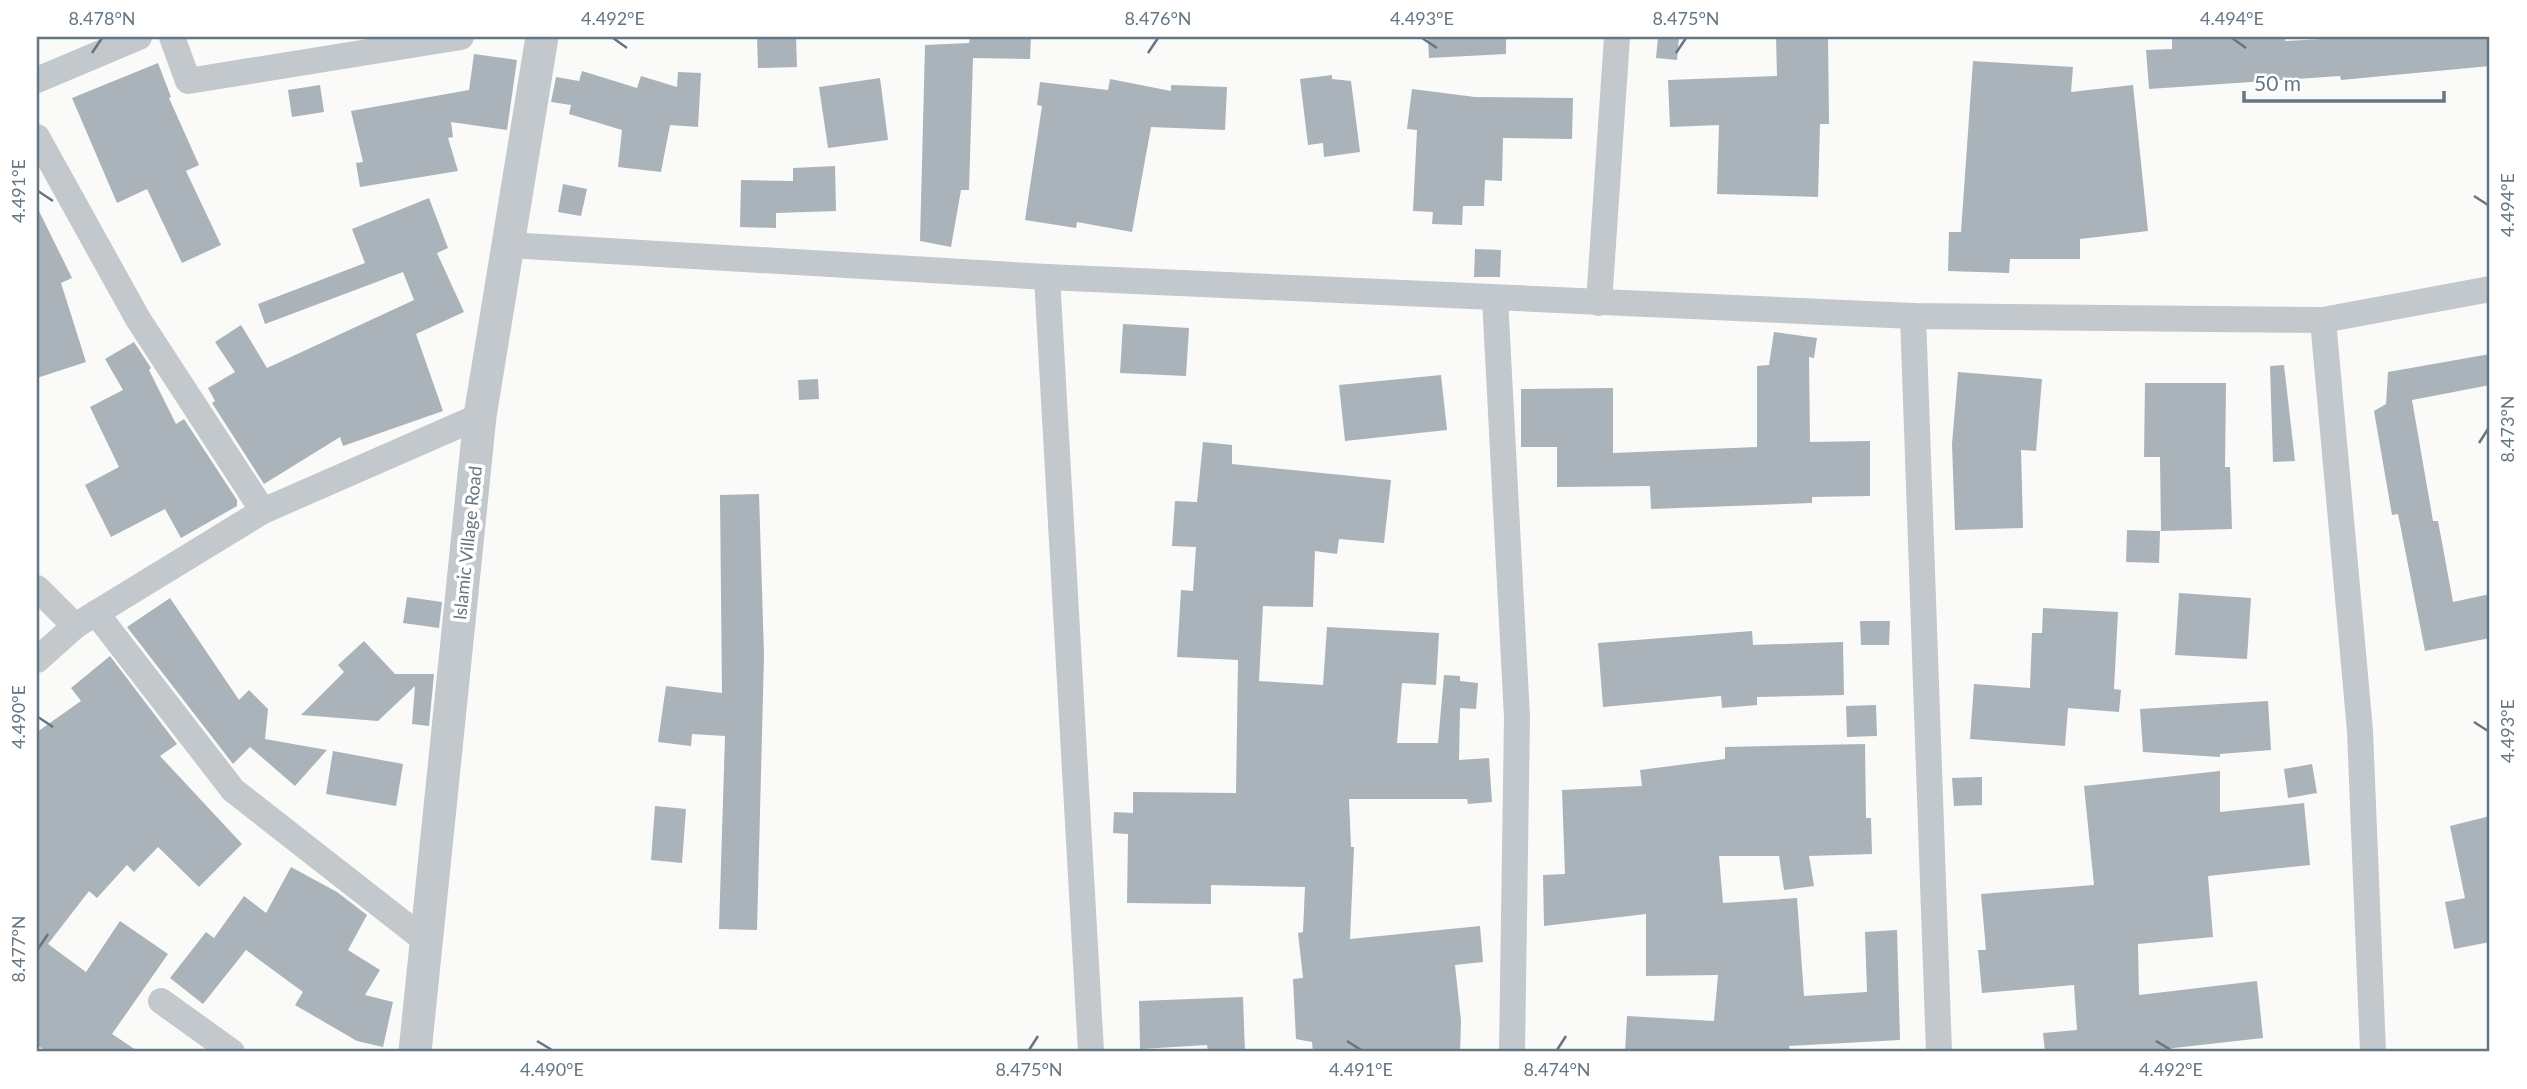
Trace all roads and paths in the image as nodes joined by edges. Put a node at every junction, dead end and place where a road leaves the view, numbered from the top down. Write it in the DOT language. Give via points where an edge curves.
graph roads {
  1 [pos="139,37"];
  2 [pos="172,37"];
  3 [pos="461,37"];
  4 [pos="542,37"];
  5 [pos="1617,37"];
  6 [pos="37,80"];
  7 [pos="37,137"];
  8 [pos="508,245"];
  9 [pos="1047,278"];
  10 [pos="2490,289"];
  11 [pos="1495,298"];
  12 [pos="1599,303"];
  13 [pos="1913,316"];
  14 [pos="2323,320"];
  15 [pos="480,416"];
  16 [pos="263,511"];
  17 [pos="37,588"];
  18 [pos="86,619"];
  19 [pos="37,660"];
  20 [pos="426,941"];
  21 [pos="161,1001"];
  22 [pos="232,1052"];
  23 [pos="415,1052"];
  24 [pos="1091,1052"];
  25 [pos="1512,1052"];
  26 [pos="1939,1052"];
  27 [pos="2373,1052"];
  1 -- 6 [label="street"];
  2 -- 3 [label="street" via="188,81"];
  4 -- 8 [label="street, Islamic Village Road"];
  5 -- 12 [label="street"];
  7 -- 16 [label="street" via="138,319"];
  8 -- 9 [label="street"];
  8 -- 15 [label="street, Islamic Village Road"];
  9 -- 11 [label="street"];
  9 -- 24 [label="street"];
  10 -- 14 [label="street"];
  11 -- 12 [label="street"];
  11 -- 25 [label="street" via="1517,717"];
  12 -- 13 [label="street"];
  13 -- 14 [label="street"];
  13 -- 26 [label="street"];
  14 -- 27 [label="street" via="2360,731"];
  15 -- 16 [label="street"];
  15 -- 20 [label="street, Islamic Village Road"];
  16 -- 18 [label="street"];
  17 -- 18 [label="street"];
  18 -- 19 [label="street"];
  18 -- 20 [label="street" via="233,790"];
  20 -- 23 [label="street, Islamic Village Road"];
  21 -- 22 [label="street"];
}
